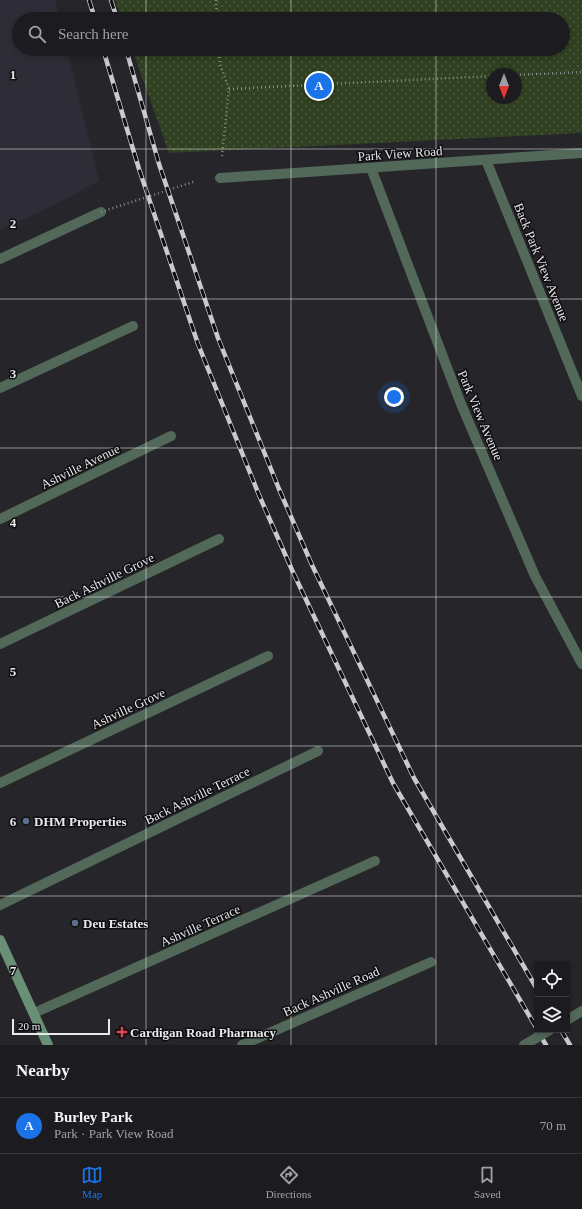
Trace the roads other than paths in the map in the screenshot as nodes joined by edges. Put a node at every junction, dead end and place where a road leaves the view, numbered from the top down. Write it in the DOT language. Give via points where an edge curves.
graph roads {
  1 [pos="582,153"];
  2 [pos="486,160"];
  3 [pos="371,168"];
  4 [pos="220,178"];
  5 [pos="101,212"];
  6 [pos="0,259"];
  7 [pos="133,326"];
  8 [pos="0,388"];
  9 [pos="582,396"];
  10 [pos="171,436"];
  11 [pos="0,519"];
  12 [pos="219,539"];
  13 [pos="0,644"];
  14 [pos="268,656"];
  15 [pos="582,664"];
  16 [pos="318,751"];
  17 [pos="0,783"];
  18 [pos="375,861"];
  19 [pos="0,905"];
  20 [pos="0,940"];
  21 [pos="431,962"];
  22 [pos="582,1010"];
  23 [pos="34,1013"];
  24 [pos="570,1018"];
  25 [pos="545,1033"];
  26 [pos="48,1045"];
  27 [pos="242,1045"];
  28 [pos="524,1045"];
  1 -- 2 [label="street, Park View Road"];
  2 -- 3 [label="street, Park View Road"];
  2 -- 9 [label="street, Back Park View Avenue"];
  3 -- 4 [label="street, Park View Road"];
  3 -- 15 [label="street, Park View Avenue" via="461,404 535,576"];
  5 -- 6 [label="street"];
  7 -- 8 [label="street"];
  10 -- 11 [label="street, Ashville Avenue"];
  12 -- 13 [label="street, Back Ashville Grove"];
  14 -- 17 [label="street, Ashville Grove"];
  16 -- 19 [label="street, Back Ashville Terrace"];
  18 -- 23 [label="street, Ashville Terrace"];
  20 -- 23 [label="street"];
  21 -- 27 [label="street, Back Ashville Road"];
  22 -- 24 [label="street"];
  23 -- 26 [label="street"];
  25 -- 28 [label="street, bridge"];
}
